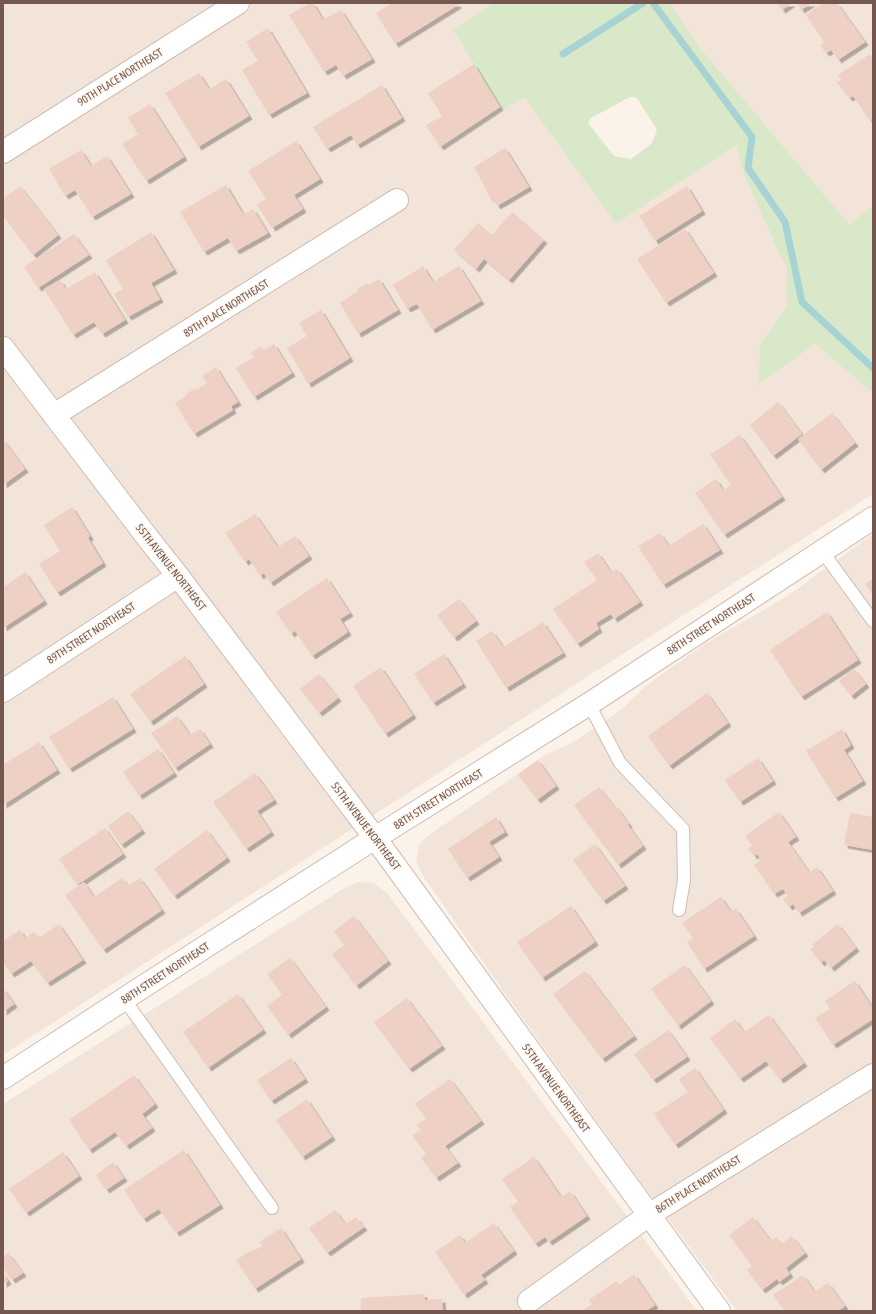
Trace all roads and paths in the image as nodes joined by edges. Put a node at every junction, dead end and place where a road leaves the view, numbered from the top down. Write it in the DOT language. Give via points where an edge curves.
graph roads {
  1 [pos="238,3"];
  2 [pos="3,152"];
  3 [pos="397,200"];
  4 [pos="3,348"];
  5 [pos="54,415"];
  6 [pos="873,518"];
  7 [pos="822,551"];
  8 [pos="178,576"];
  9 [pos="873,621"];
  10 [pos="3,691"];
  11 [pos="589,704"];
  12 [pos="375,838"];
  13 [pos="679,910"];
  14 [pos="124,999"];
  15 [pos="873,1075"];
  16 [pos="3,1078"];
  17 [pos="272,1208"];
  18 [pos="648,1215"];
  19 [pos="529,1301"];
  20 [pos="719,1311"];
  1 -- 2 [label="street, 90TH PLACE NORTHEAST"];
  3 -- 5 [label="street, 89TH PLACE NORTHEAST"];
  4 -- 5 [label="street, 55TH AVENUE NORTHEAST"];
  5 -- 8 [label="street, 55TH AVENUE NORTHEAST"];
  6 -- 7 [label="street, 88TH STREET NORTHEAST"];
  7 -- 9 [label="lane"];
  7 -- 11 [label="street, 88TH STREET NORTHEAST"];
  8 -- 10 [label="street, 89TH STREET NORTHEAST"];
  8 -- 12 [label="street, 55TH AVENUE NORTHEAST"];
  11 -- 12 [label="street, 88TH STREET NORTHEAST"];
  11 -- 13 [label="lane" via="620,763 683,829 684,880"];
  12 -- 14 [label="street, 88TH STREET NORTHEAST"];
  12 -- 18 [label="street, 55TH AVENUE NORTHEAST"];
  14 -- 16 [label="street, 88TH STREET NORTHEAST"];
  14 -- 17 [label="lane"];
  15 -- 18 [label="street, 86TH PLACE NORTHEAST"];
  18 -- 19 [label="street, 86TH PLACE NORTHEAST"];
  18 -- 20 [label="street, 55TH AVENUE NORTHEAST"];
}
